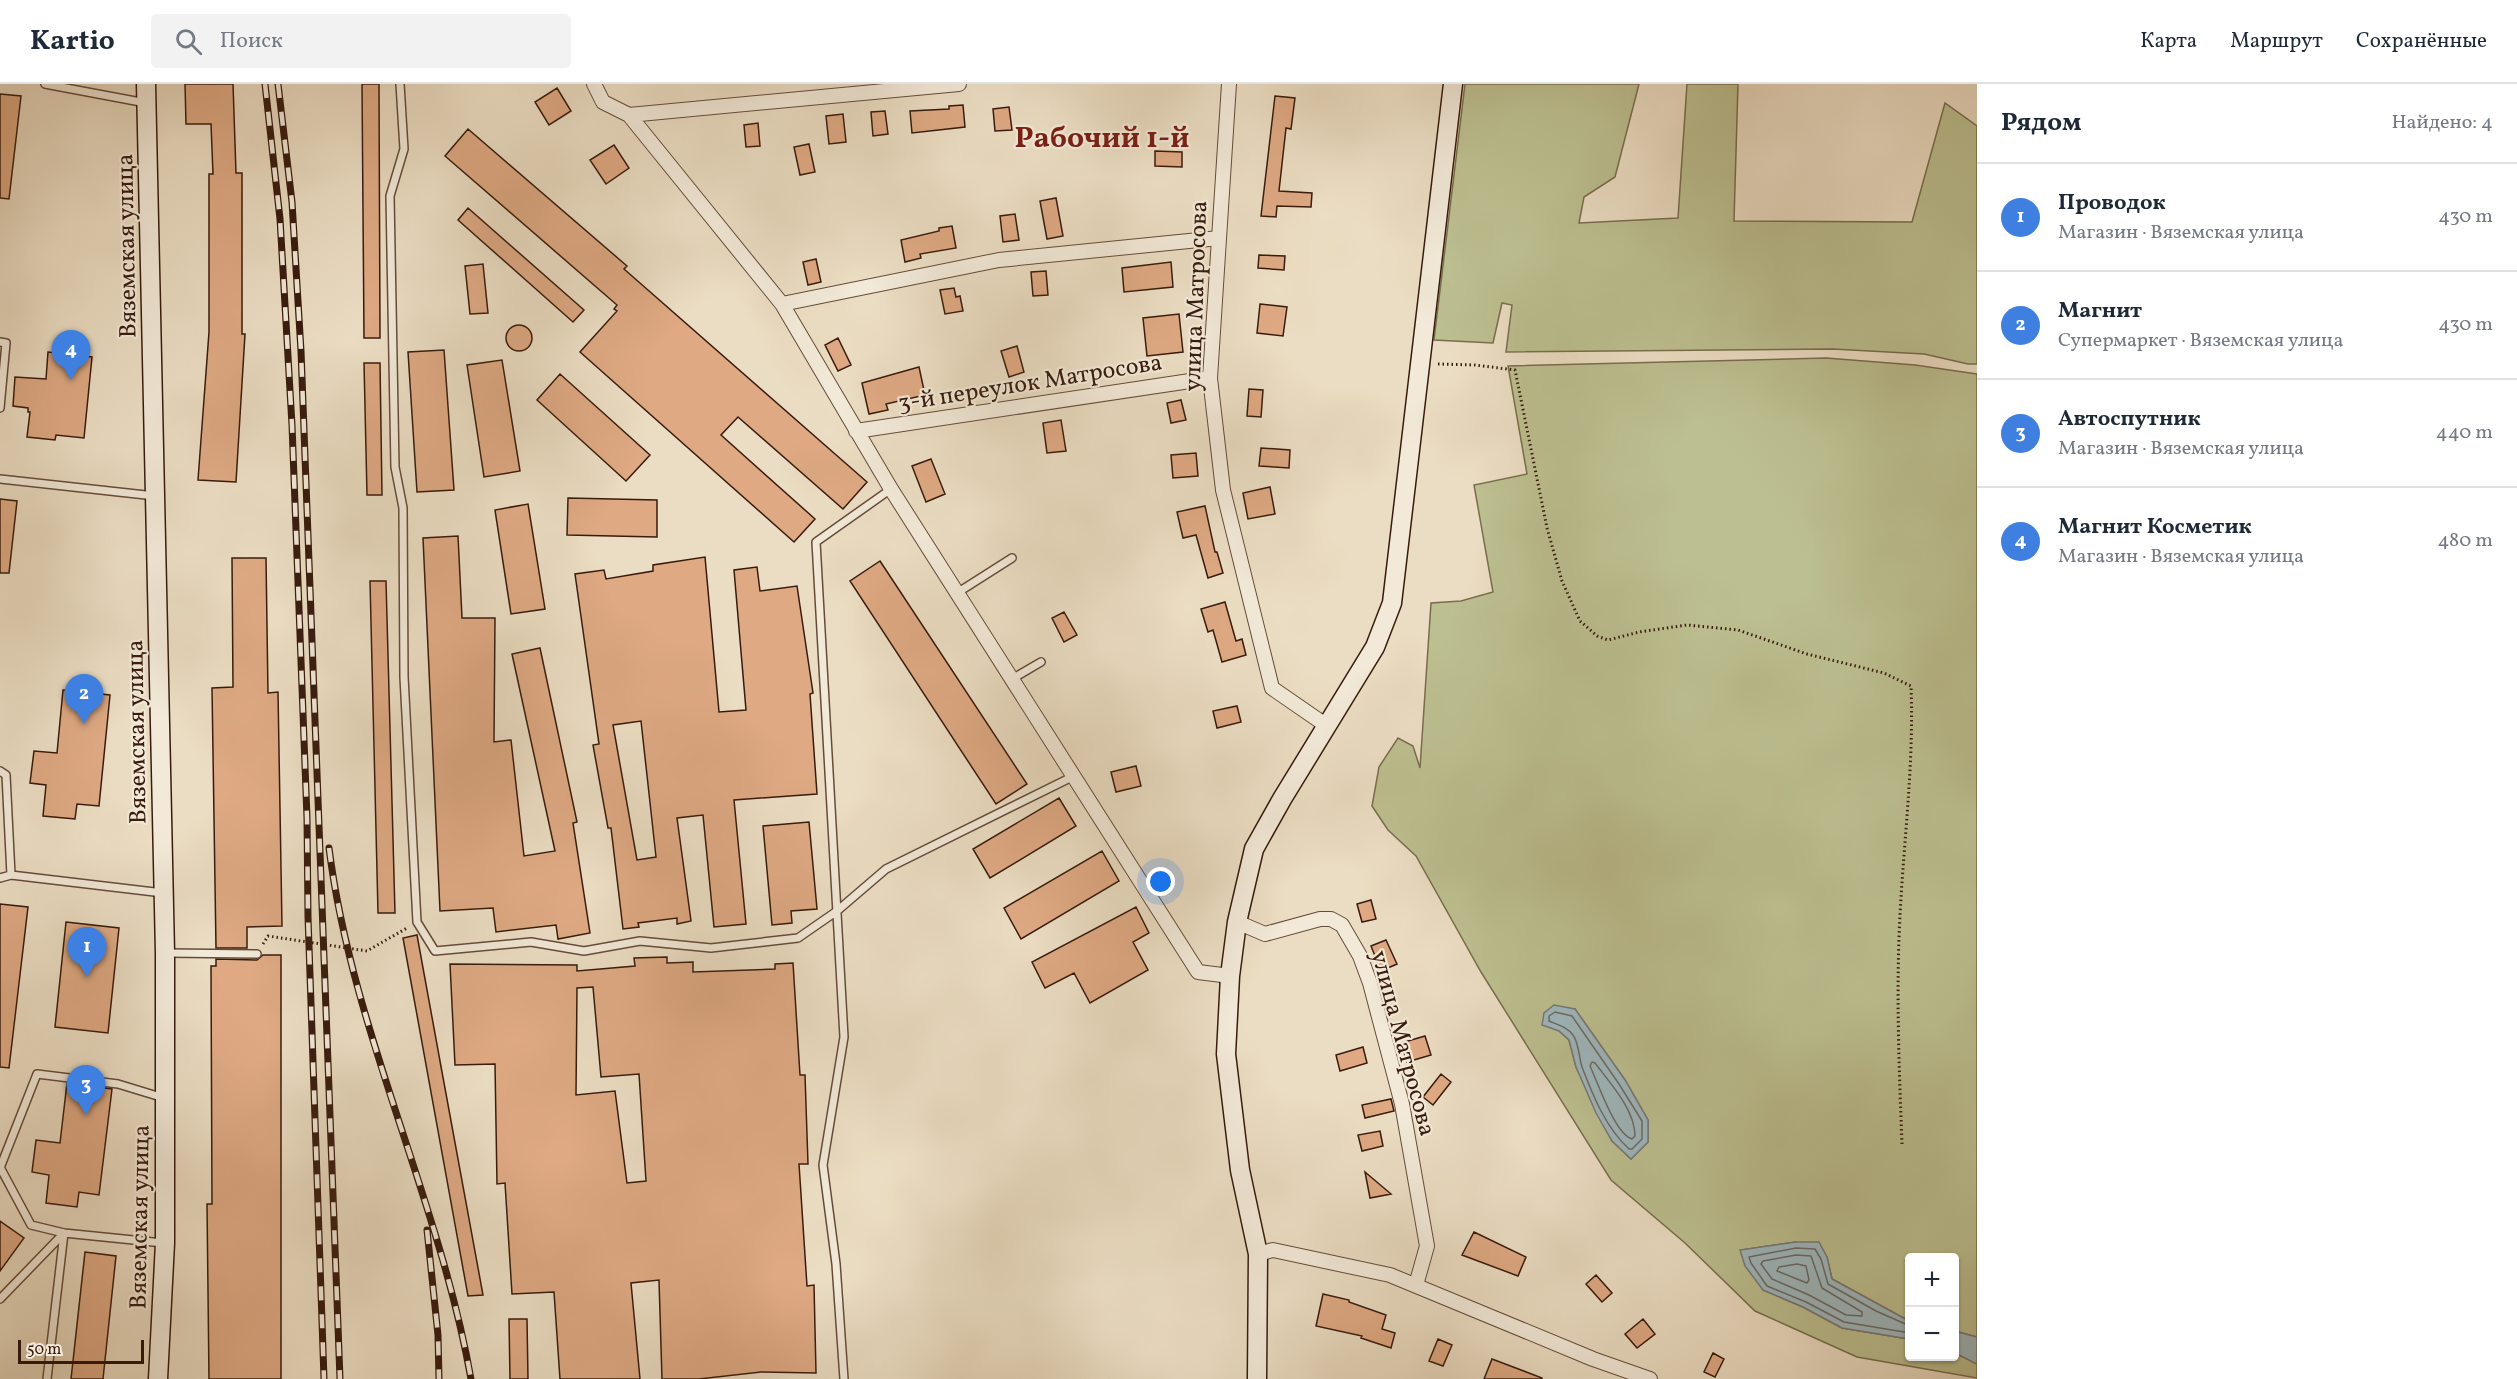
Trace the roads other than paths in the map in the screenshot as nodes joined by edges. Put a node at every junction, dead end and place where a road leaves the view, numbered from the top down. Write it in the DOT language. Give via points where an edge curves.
graph roads {
  1 [pos="45,84"];
  2 [pos="146,84"];
  3 [pos="400,84"];
  4 [pos="594,84"];
  5 [pos="959,84"];
  6 [pos="1228,84"];
  7 [pos="1453,84"];
  8 [pos="147,104"];
  9 [pos="629,115"];
  10 [pos="1219,238"];
  11 [pos="782,304"];
  12 [pos="0,342"];
  13 [pos="1210,378"];
  14 [pos="0,408"];
  15 [pos="856,431"];
  16 [pos="0,479"];
  17 [pos="891,489"];
  18 [pos="155,496"];
  19 [pos="1012,558"];
  20 [pos="957,593"];
  21 [pos="1041,662"];
  22 [pos="1012,680"];
  23 [pos="1328,726"];
  24 [pos="0,771"];
  25 [pos="1074,776"];
  26 [pos="11,875"];
  27 [pos="0,878"];
  28 [pos="164,893"];
  29 [pos="837,911"];
  30 [pos="1237,922"];
  31 [pos="165,953"];
  32 [pos="257,954"];
  33 [pos="1230,976"];
  34 [pos="166,1099"];
  35 [pos="0,1168"];
  36 [pos="64,1233"];
  37 [pos="165,1243"];
  38 [pos="1258,1254"];
  39 [pos="1416,1286"];
  40 [pos="3,1290"];
  41 [pos="0,1299"];
  42 [pos="47,1379"];
  43 [pos="158,1379"];
  44 [pos="844,1379"];
  45 [pos="1257,1379"];
  46 [pos="1650,1379"];
  1 -- 8 [label="lane"];
  2 -- 8 [label="main road, Вяземская улица"];
  3 -- 29 [label="lane" via="404,149 390,196 394,467 403,508 404,677 417,922 435,951 531,942 584,951 640,941 711,948 798,938"];
  4 -- 9 [label="street" via="603,102"];
  5 -- 9 [label="street"];
  6 -- 10 [label="street, улица Матросова"];
  7 -- 23 [label="main road" via="1392,603 1376,648"];
  8 -- 18 [label="main road, Вяземская улица"];
  9 -- 11 [label="street"];
  10 -- 11 [label="street" via="999,260"];
  10 -- 13 [label="street, улица Матросова"];
  11 -- 15 [label="street"];
  12 -- 14 [label="lane" via="6,343"];
  13 -- 15 [label="street, 3-й переулок Матросова"];
  13 -- 23 [label="street, улица Матросова" via="1223,490 1272,688"];
  15 -- 17 [label="street"];
  16 -- 18 [label="lane"];
  17 -- 20 [label="street"];
  17 -- 29 [label="lane" via="816,542"];
  18 -- 28 [label="main road, Вяземская улица"];
  19 -- 20 [label="lane"];
  20 -- 22 [label="street"];
  21 -- 22 [label="lane"];
  22 -- 25 [label="street"];
  23 -- 30 [label="main road" via="1254,849"];
  24 -- 26 [label="lane" via="6,775"];
  25 -- 29 [label="lane" via="886,869"];
  25 -- 33 [label="street" via="1198,972"];
  26 -- 27 [label="lane"];
  26 -- 28 [label="lane"];
  28 -- 31 [label="main road, Вяземская улица"];
  29 -- 44 [label="lane" via="844,1037 823,1165 836,1264"];
  30 -- 33 [label="main road"];
  30 -- 39 [label="street, улица Матросова" via="1265,934 1331,919 1342,925 1360,956 1402,1104 1427,1246"];
  31 -- 32 [label="lane"];
  31 -- 34 [label="main road, Вяземская улица"];
  33 -- 38 [label="main road" via="1226,1054 1240,1170"];
  34 -- 35 [label="lane" via="118,1084 37,1074"];
  34 -- 37 [label="main road, Вяземская улица"];
  35 -- 36 [label="lane" via="31,1225"];
  36 -- 37 [label="lane"];
  36 -- 40 [label="lane"];
  36 -- 42 [label="lane"];
  37 -- 43 [label="main road, Вяземская улица"];
  38 -- 39 [label="street" via="1273,1250 1390,1275"];
  38 -- 45 [label="main road"];
  39 -- 46 [label="street"];
  40 -- 41 [label="lane"];
}
